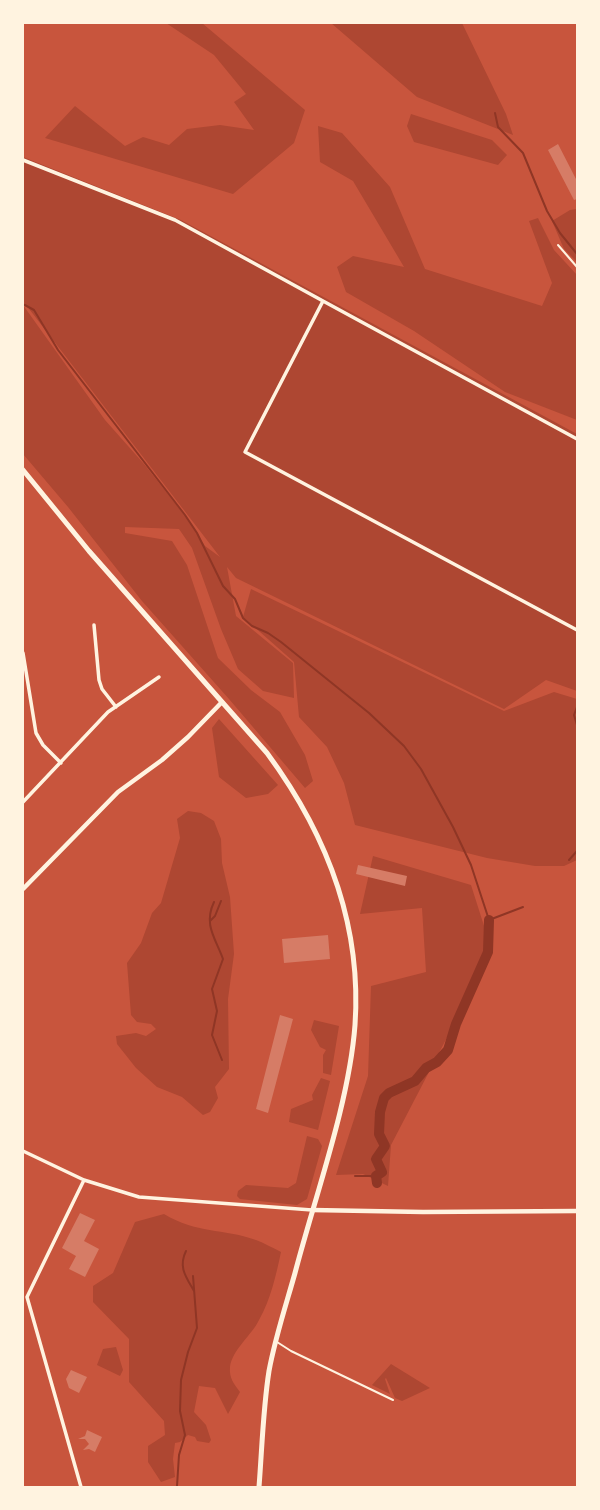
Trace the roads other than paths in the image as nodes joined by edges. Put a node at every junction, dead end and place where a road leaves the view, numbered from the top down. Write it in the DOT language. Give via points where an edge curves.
graph roads {
  1 [pos="23,160"];
  2 [pos="323,300"];
  3 [pos="577,439"];
  4 [pos="23,470"];
  5 [pos="93,625"];
  6 [pos="577,630"];
  7 [pos="23,653"];
  8 [pos="159,677"];
  9 [pos="222,702"];
  10 [pos="116,707"];
  11 [pos="61,763"];
  12 [pos="23,802"];
  13 [pos="23,889"];
  14 [pos="23,1151"];
  15 [pos="84,1180"];
  16 [pos="312,1210"];
  17 [pos="577,1211"];
  18 [pos="276,1342"];
  19 [pos="393,1400"];
  20 [pos="81,1487"];
  21 [pos="259,1487"];
  1 -- 2 [label="street" via="175,220"];
  2 -- 3 [label="street"];
  2 -- 6 [label="street" via="245,452"];
  4 -- 9 [label="main road"];
  5 -- 10 [label="street" via="99,680"];
  7 -- 11 [label="street" via="36,733"];
  8 -- 10 [label="street"];
  9 -- 13 [label="street" via="180,745 118,792"];
  9 -- 16 [label="main road" via="267,753 302,804 334,873 349,936 355,1025 339,1111"];
  10 -- 11 [label="street"];
  11 -- 12 [label="street"];
  14 -- 15 [label="street"];
  15 -- 16 [label="street" via="139,1197"];
  15 -- 20 [label="street" via="27,1297"];
  16 -- 17 [label="street"];
  16 -- 18 [label="main road"];
  18 -- 19 [label="lane"];
  18 -- 21 [label="main road" via="264,1411"];
}
